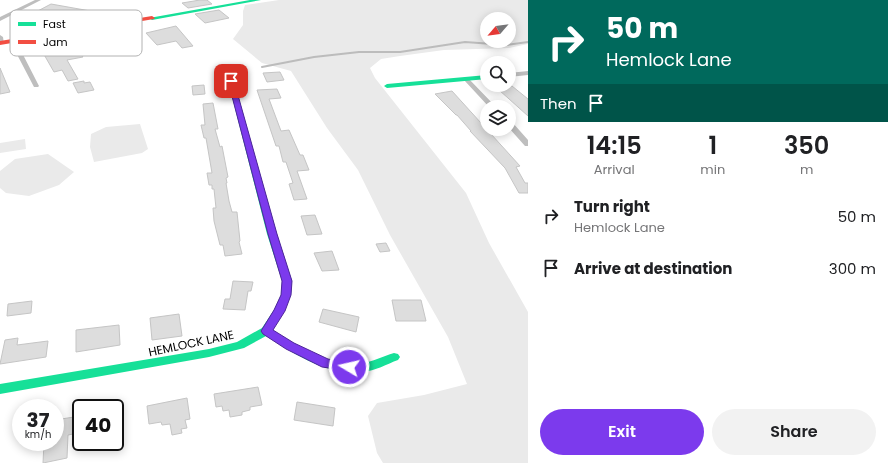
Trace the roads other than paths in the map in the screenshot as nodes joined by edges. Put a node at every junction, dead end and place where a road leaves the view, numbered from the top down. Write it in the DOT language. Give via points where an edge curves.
graph roads {
  1 [pos="39,0"];
  2 [pos="259,0"];
  3 [pos="18,10"];
  4 [pos="10,14"];
  5 [pos="0,19"];
  6 [pos="142,20"];
  7 [pos="20,56"];
  8 [pos="528,73"];
  9 [pos="516,74"];
  10 [pos="480,78"];
  11 [pos="466,79"];
  12 [pos="231,81"];
  13 [pos="36,86"];
  14 [pos="387,86"];
  15 [pos="486,100"];
  16 [pos="516,131"];
  17 [pos="528,144"];
  18 [pos="266,331"];
  19 [pos="394,357"];
  20 [pos="0,390"];
  1 -- 3 [label="street"];
  2 -- 6 [label="street"];
  4 -- 5 [label="street"];
  7 -- 13 [label="street"];
  8 -- 9 [label="street"];
  10 -- 11 [label="street"];
  11 -- 14 [label="street"];
  11 -- 15 [label="street"];
  12 -- 18 [label="street, HEMLOCK LANE" via="287,281 286,295"];
  16 -- 17 [label="street"];
  18 -- 19 [label="street" via="326,364 360,368"];
  18 -- 20 [label="street, HEMLOCK LANE" via="240,345 209,353"];
}
